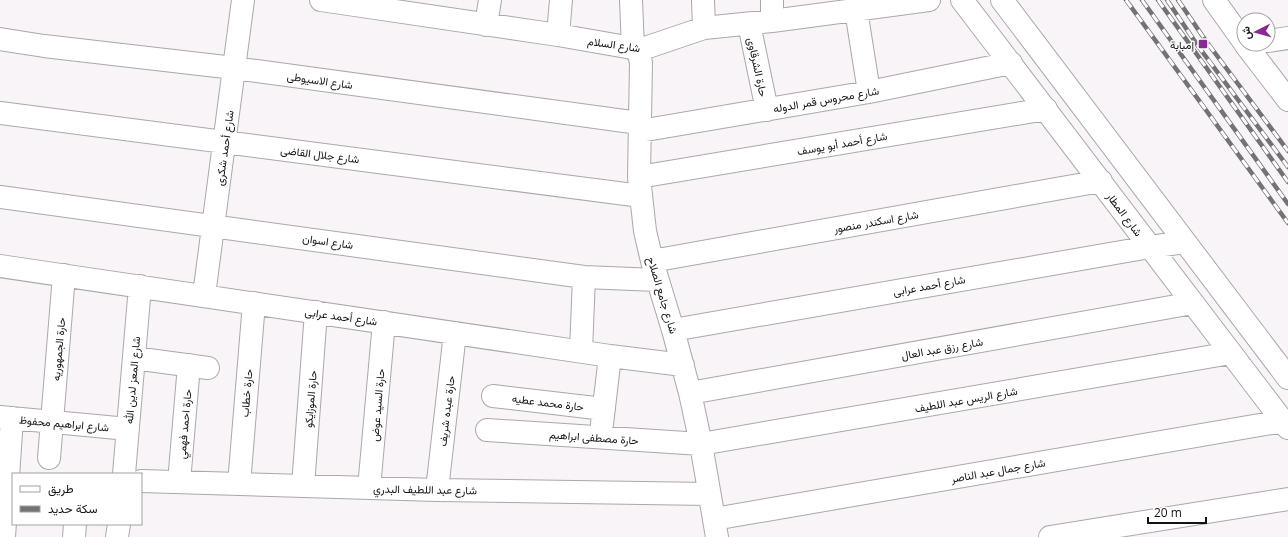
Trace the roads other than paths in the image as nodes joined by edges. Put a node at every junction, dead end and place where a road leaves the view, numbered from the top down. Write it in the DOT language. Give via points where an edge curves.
graph roads {
  1 [pos="243,0"];
  2 [pos="321,0"];
  3 [pos="325,0"];
  4 [pos="490,0"];
  5 [pos="561,0"];
  6 [pos="631,0"];
  7 [pos="703,0"];
  8 [pos="772,0"];
  9 [pos="929,0"];
  10 [pos="962,0"];
  11 [pos="1002,0"];
  12 [pos="1214,0"];
  13 [pos="408,6"];
  14 [pos="856,10"];
  15 [pos="976,18"];
  16 [pos="772,21"];
  17 [pos="749,24"];
  18 [pos="486,25"];
  19 [pos="704,28"];
  20 [pos="1236,30"];
  21 [pos="558,35"];
  22 [pos="1288,38"];
  23 [pos="0,39"];
  24 [pos="1276,40"];
  25 [pos="636,49"];
  26 [pos="1252,52"];
  27 [pos="1011,63"];
  28 [pos="234,68"];
  29 [pos="868,92"];
  30 [pos="1288,100"];
  31 [pos="1046,109"];
  32 [pos="767,110"];
  33 [pos="0,113"];
  34 [pos="639,127"];
  35 [pos="225,142"];
  36 [pos="1100,181"];
  37 [pos="640,187"];
  38 [pos="0,197"];
  39 [pos="213,226"];
  40 [pos="1185,242"];
  41 [pos="1150,247"];
  42 [pos="0,266"];
  43 [pos="654,271"];
  44 [pos="64,275"];
  45 [pos="584,276"];
  46 [pos="140,286"];
  47 [pos="204,295"];
  48 [pos="254,303"];
  49 [pos="1193,303"];
  50 [pos="316,312"];
  51 [pos="384,322"];
  52 [pos="673,330"];
  53 [pos="455,333"];
  54 [pos="581,351"];
  55 [pos="1231,353"];
  56 [pos="610,356"];
  57 [pos="134,358"];
  58 [pos="683,365"];
  59 [pos="1288,378"];
  60 [pos="690,394"];
  61 [pos="493,396"];
  62 [pos="604,409"];
  63 [pos="6,418"];
  64 [pos="52,422"];
  65 [pos="1285,424"];
  66 [pos="128,429"];
  67 [pos="487,430"];
  68 [pos="600,437"];
  69 [pos="701,444"];
  70 [pos="49,458"];
  71 [pos="124,473"];
  72 [pos="142,481"];
  73 [pos="179,482"];
  74 [pos="238,484"];
  75 [pos="303,486"];
  76 [pos="369,488"];
  77 [pos="437,490"];
  78 [pos="709,494"];
  79 [pos="1288,498"];
  80 [pos="75,525"];
  81 [pos="118,525"];
  82 [pos="715,528"];
  83 [pos="4,537"];
  84 [pos="74,537"];
  85 [pos="117,537"];
  86 [pos="1050,537"];
  1 -- 28 [label="street, شارع أحمد شكرى"];
  2 -- 3 [label="street, شارع السلام"];
  3 -- 13 [label="street, شارع السلام"];
  4 -- 18 [label="street"];
  5 -- 21 [label="street"];
  6 -- 25 [label="street, شارع جامع الصلاح"];
  7 -- 19 [label="street"];
  8 -- 16 [label="street"];
  9 -- 14 [label="street, شارع السلام"];
  10 -- 15 [label="street, شارع المطار"];
  11 -- 15 [label="street"];
  11 -- 40 [label="street"];
  12 -- 20 [label="street"];
  13 -- 18 [label="street, شارع السلام"];
  14 -- 16 [label="street, شارع السلام"];
  14 -- 29 [label="street"];
  15 -- 27 [label="street, شارع المطار"];
  16 -- 17 [label="street, شارع السلام"];
  17 -- 19 [label="street, شارع السلام"];
  17 -- 32 [label="street, حارة الشرقاوى"];
  18 -- 21 [label="street, شارع السلام"];
  19 -- 25 [label="street, شارع السلام"];
  21 -- 25 [label="street, شارع السلام"];
  22 -- 24 [label="street"];
  23 -- 28 [label="street, شارع الاسيوطى"];
  25 -- 34 [label="street, شارع جامع الصلاح" via="641,63"];
  26 -- 30 [label="street"];
  27 -- 29 [label="street, شارع محروس قمر الدوله"];
  27 -- 31 [label="street, شارع المطار"];
  28 -- 34 [label="street, شارع الاسيوطى"];
  28 -- 35 [label="street, شارع أحمد شكرى"];
  29 -- 32 [label="street, شارع محروس قمر الدوله"];
  31 -- 36 [label="street, شارع المطار"];
  31 -- 37 [label="street, شارع أحمد أبو يوسف"];
  32 -- 34 [label="street, شارع محروس قمر الدوله"];
  33 -- 35 [label="street, شارع جلال القاضى"];
  34 -- 37 [label="street, شارع جامع الصلاح"];
  35 -- 37 [label="street, شارع جلال القاضى"];
  35 -- 39 [label="street, شارع أحمد شكرى"];
  36 -- 41 [label="street, شارع المطار"];
  36 -- 43 [label="street, شارع اسكندر منصور"];
  37 -- 43 [label="street, شارع جامع الصلاح" via="645,230"];
  38 -- 39 [label="street, شارع اسوان"];
  39 -- 45 [label="street, شارع اسوان"];
  39 -- 47 [label="street, شارع أحمد شكرى"];
  40 -- 41 [label="street, شارع أحمد عرابى"];
  40 -- 59 [label="street"];
  41 -- 49 [label="street, شارع المطار"];
  41 -- 52 [label="street, شارع أحمد عرابى"];
  42 -- 44 [label="street, شارع أحمد عرابى"];
  43 -- 45 [label="street, شارع اسوان"];
  43 -- 52 [label="street, شارع جامع الصلاح"];
  44 -- 46 [label="street, شارع أحمد عرابى"];
  44 -- 64 [label="street, حارة الجمهوريه"];
  45 -- 54 [label="street"];
  46 -- 47 [label="street, شارع أحمد عرابى"];
  46 -- 57 [label="street, شارع المعز لدين الله"];
  47 -- 48 [label="street, شارع أحمد عرابى"];
  48 -- 50 [label="street, شارع أحمد عرابى"];
  48 -- 74 [label="street, حارة خطاب"];
  49 -- 55 [label="street, شارع المطار"];
  49 -- 60 [label="street, شارع رزق عبد العال"];
  50 -- 51 [label="street, شارع أحمد عرابى"];
  50 -- 75 [label="street, حارة الموزايكو"];
  51 -- 53 [label="street, شارع أحمد عرابى"];
  51 -- 76 [label="street, حارة السيد عوض"];
  52 -- 58 [label="street, شارع جامع الصلاح"];
  53 -- 54 [label="street, شارع أحمد عرابى"];
  53 -- 77 [label="street, حارة عبده شريف"];
  54 -- 56 [label="street, شارع أحمد عرابى"];
  55 -- 65 [label="street, شارع المطار"];
  55 -- 69 [label="street, شارع الريس عبد اللطيف"];
  56 -- 58 [label="street, شارع أحمد عرابى"];
  56 -- 62 [label="street"];
  57 -- 66 [label="street, شارع المعز لدين الله"];
  57 -- 73 [label="street, حارة احمد فهمي" via="199,366"];
  58 -- 60 [label="street, شارع جامع الصلاح"];
  60 -- 69 [label="street, شارع جامع الصلاح"];
  61 -- 62 [label="street, حارة محمد عطيه"];
  62 -- 68 [label="street"];
  63 -- 64 [label="street, شارع ابراهيم محفوظ"];
  63 -- 83 [label="street"];
  64 -- 66 [label="street, شارع ابراهيم محفوظ"];
  64 -- 70 [label="street, حارة الجمهوريه"];
  65 -- 82 [label="street, شارع جمال عبد الناصر"];
  66 -- 71 [label="street, شارع المعز لدين الله"];
  67 -- 68 [label="street, حارة مصطفى ابراهيم"];
  68 -- 69 [label="street, حارة مصطفى ابراهيم"];
  69 -- 78 [label="street, شارع جامع الصلاح"];
  72 -- 73 [label="street, شارع عبد اللطيف البدري"];
  73 -- 74 [label="street, شارع عبد اللطيف البدري"];
  74 -- 75 [label="street, شارع عبد اللطيف البدري"];
  75 -- 76 [label="street, شارع عبد اللطيف البدري"];
  76 -- 77 [label="street, شارع عبد اللطيف البدري"];
  77 -- 78 [label="street, شارع عبد اللطيف البدري"];
  78 -- 82 [label="street, شارع جامع الصلاح"];
  79 -- 86 [label="street"];
  80 -- 84 [label="street"];
  81 -- 85 [label="street"];
}
